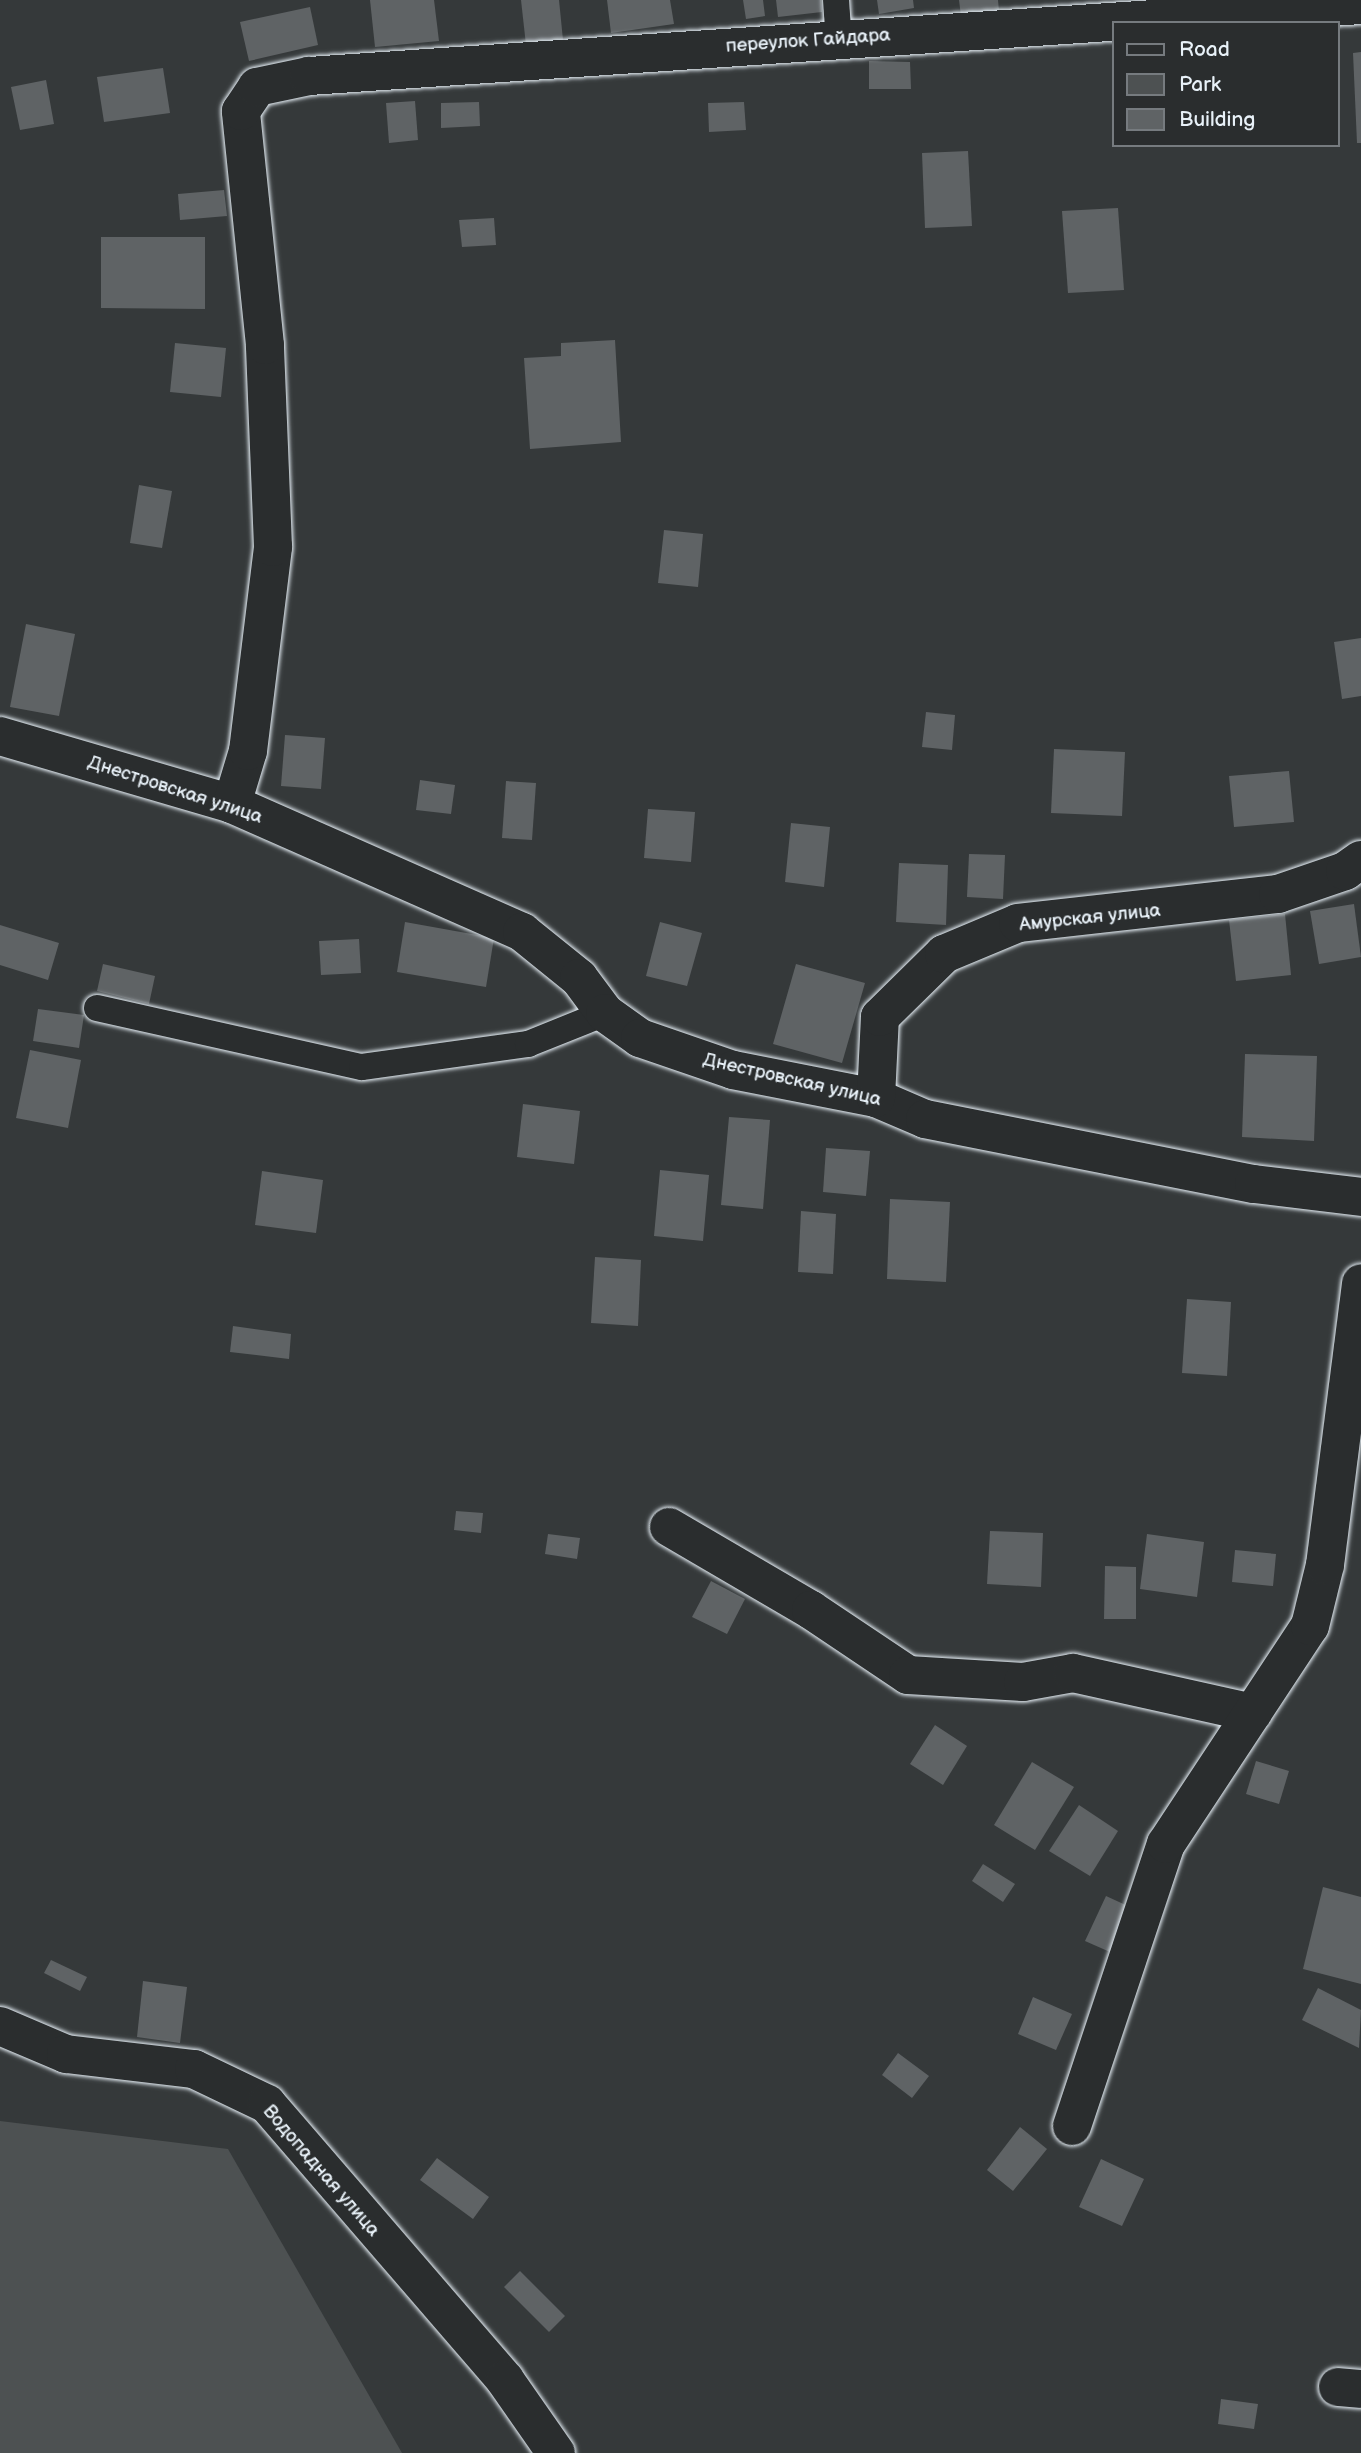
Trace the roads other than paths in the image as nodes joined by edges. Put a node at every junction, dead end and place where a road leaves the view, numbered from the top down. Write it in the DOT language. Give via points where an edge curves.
graph roads {
  1 [pos="836,0"];
  2 [pos="1361,5"];
  3 [pos="1112,21"];
  4 [pos="1115,21"];
  5 [pos="839,39"];
  6 [pos="0,736"];
  7 [pos="232,804"];
  8 [pos="1361,860"];
  9 [pos="97,1008"];
  10 [pos="605,1013"];
  11 [pos="876,1098"];
  12 [pos="1361,1197"];
  13 [pos="1361,1283"];
  14 [pos="670,1527"];
  15 [pos="1253,1713"];
  16 [pos="0,2026"];
  17 [pos="1072,2126"];
  18 [pos="556,2453"];
  1 -- 5 [label="lane"];
  2 -- 4 [label="street, переулок Гайдара"];
  3 -- 5 [label="street, переулок Гайдара"];
  5 -- 7 [label="street, переулок Гайдара" via="309,76 257,86 241,111 265,345 274,547 248,751"];
  6 -- 7 [label="street, Днестровская улица"];
  7 -- 10 [label="street, Днестровская улица" via="522,932 579,978"];
  8 -- 11 [label="street, Амурская улица" via="1345,871 1278,894 1018,923 944,954 880,1017"];
  9 -- 10 [label="lane" via="362,1067 528,1044"];
  10 -- 11 [label="street, Днестровская улица" via="640,1038 733,1070"];
  11 -- 12 [label="street, Днестровская улица" via="925,1119 1254,1184"];
  13 -- 15 [label="street" via="1325,1565 1313,1614"];
  14 -- 15 [label="street" via="811,1610 908,1675 1023,1682 1073,1673"];
  15 -- 17 [label="street" via="1166,1844"];
  16 -- 18 [label="street, Водопадная улица" via="66,2054 194,2069 267,2104 505,2380"];
}
